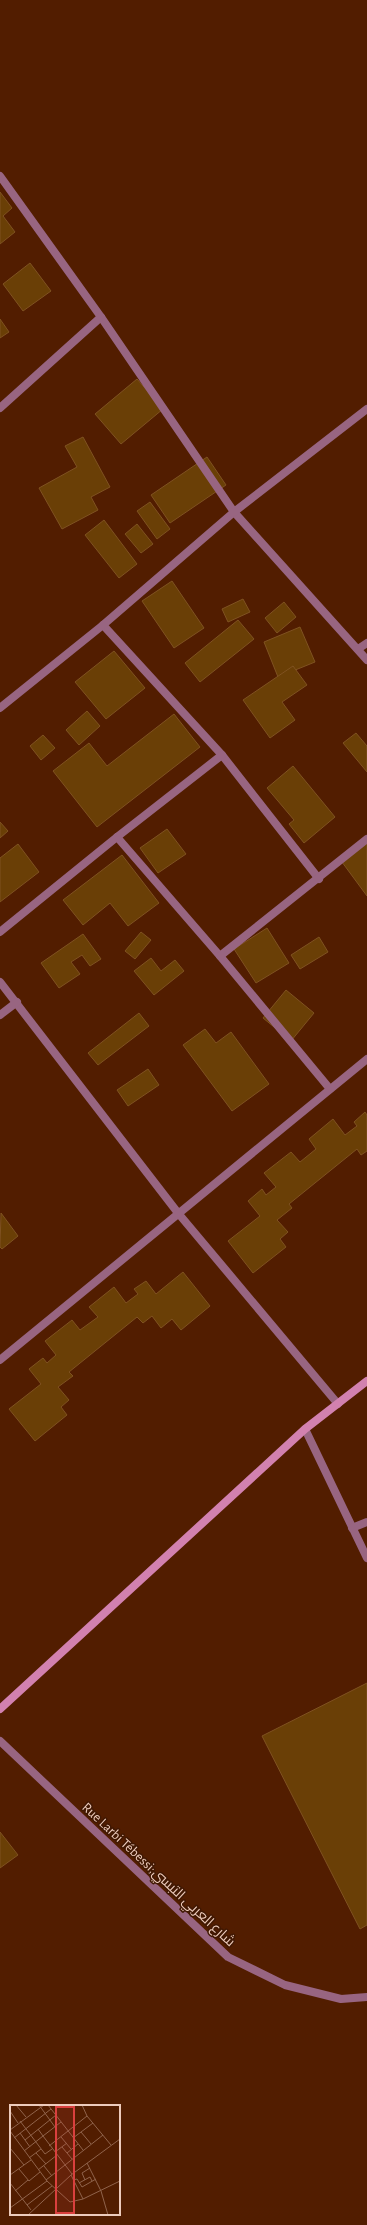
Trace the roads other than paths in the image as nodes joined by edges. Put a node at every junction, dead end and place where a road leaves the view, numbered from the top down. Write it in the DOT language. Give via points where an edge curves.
graph roads {
  1 [pos="0,176"];
  2 [pos="101,317"];
  3 [pos="0,408"];
  4 [pos="367,409"];
  5 [pos="234,512"];
  6 [pos="103,625"];
  7 [pos="367,643"];
  8 [pos="358,649"];
  9 [pos="367,660"];
  10 [pos="0,708"];
  11 [pos="222,755"];
  12 [pos="117,837"];
  13 [pos="367,839"];
  14 [pos="318,879"];
  15 [pos="0,932"];
  16 [pos="220,956"];
  17 [pos="0,982"];
  18 [pos="17,1002"];
  19 [pos="0,1015"];
  20 [pos="367,1060"];
  21 [pos="330,1089"];
  22 [pos="178,1213"];
  23 [pos="0,1360"];
  24 [pos="367,1380"];
  25 [pos="338,1404"];
  26 [pos="305,1429"];
  27 [pos="367,1522"];
  28 [pos="352,1528"];
  29 [pos="367,1558"];
  30 [pos="0,1709"];
  31 [pos="0,1741"];
  32 [pos="367,1996"];
  1 -- 2 [label="street"];
  2 -- 3 [label="street"];
  2 -- 5 [label="street"];
  4 -- 5 [label="street"];
  5 -- 6 [label="street"];
  5 -- 8 [label="street"];
  6 -- 10 [label="street"];
  6 -- 11 [label="street"];
  7 -- 8 [label="street"];
  8 -- 9 [label="street"];
  11 -- 12 [label="street"];
  11 -- 14 [label="street"];
  12 -- 15 [label="street"];
  12 -- 16 [label="street"];
  13 -- 14 [label="street"];
  14 -- 16 [label="street"];
  16 -- 21 [label="street"];
  17 -- 18 [label="street"];
  18 -- 19 [label="street"];
  18 -- 22 [label="street"];
  20 -- 21 [label="street"];
  21 -- 22 [label="street"];
  22 -- 23 [label="street"];
  22 -- 25 [label="street"];
  24 -- 25 [label="main road"];
  25 -- 26 [label="main road"];
  26 -- 28 [label="street"];
  26 -- 30 [label="main road"];
  27 -- 28 [label="street"];
  28 -- 29 [label="street"];
  31 -- 32 [label="street, Rue Larbi Tébessi;شارع العربي التبسي" via="228,1957 285,1985 341,1999"];
}
